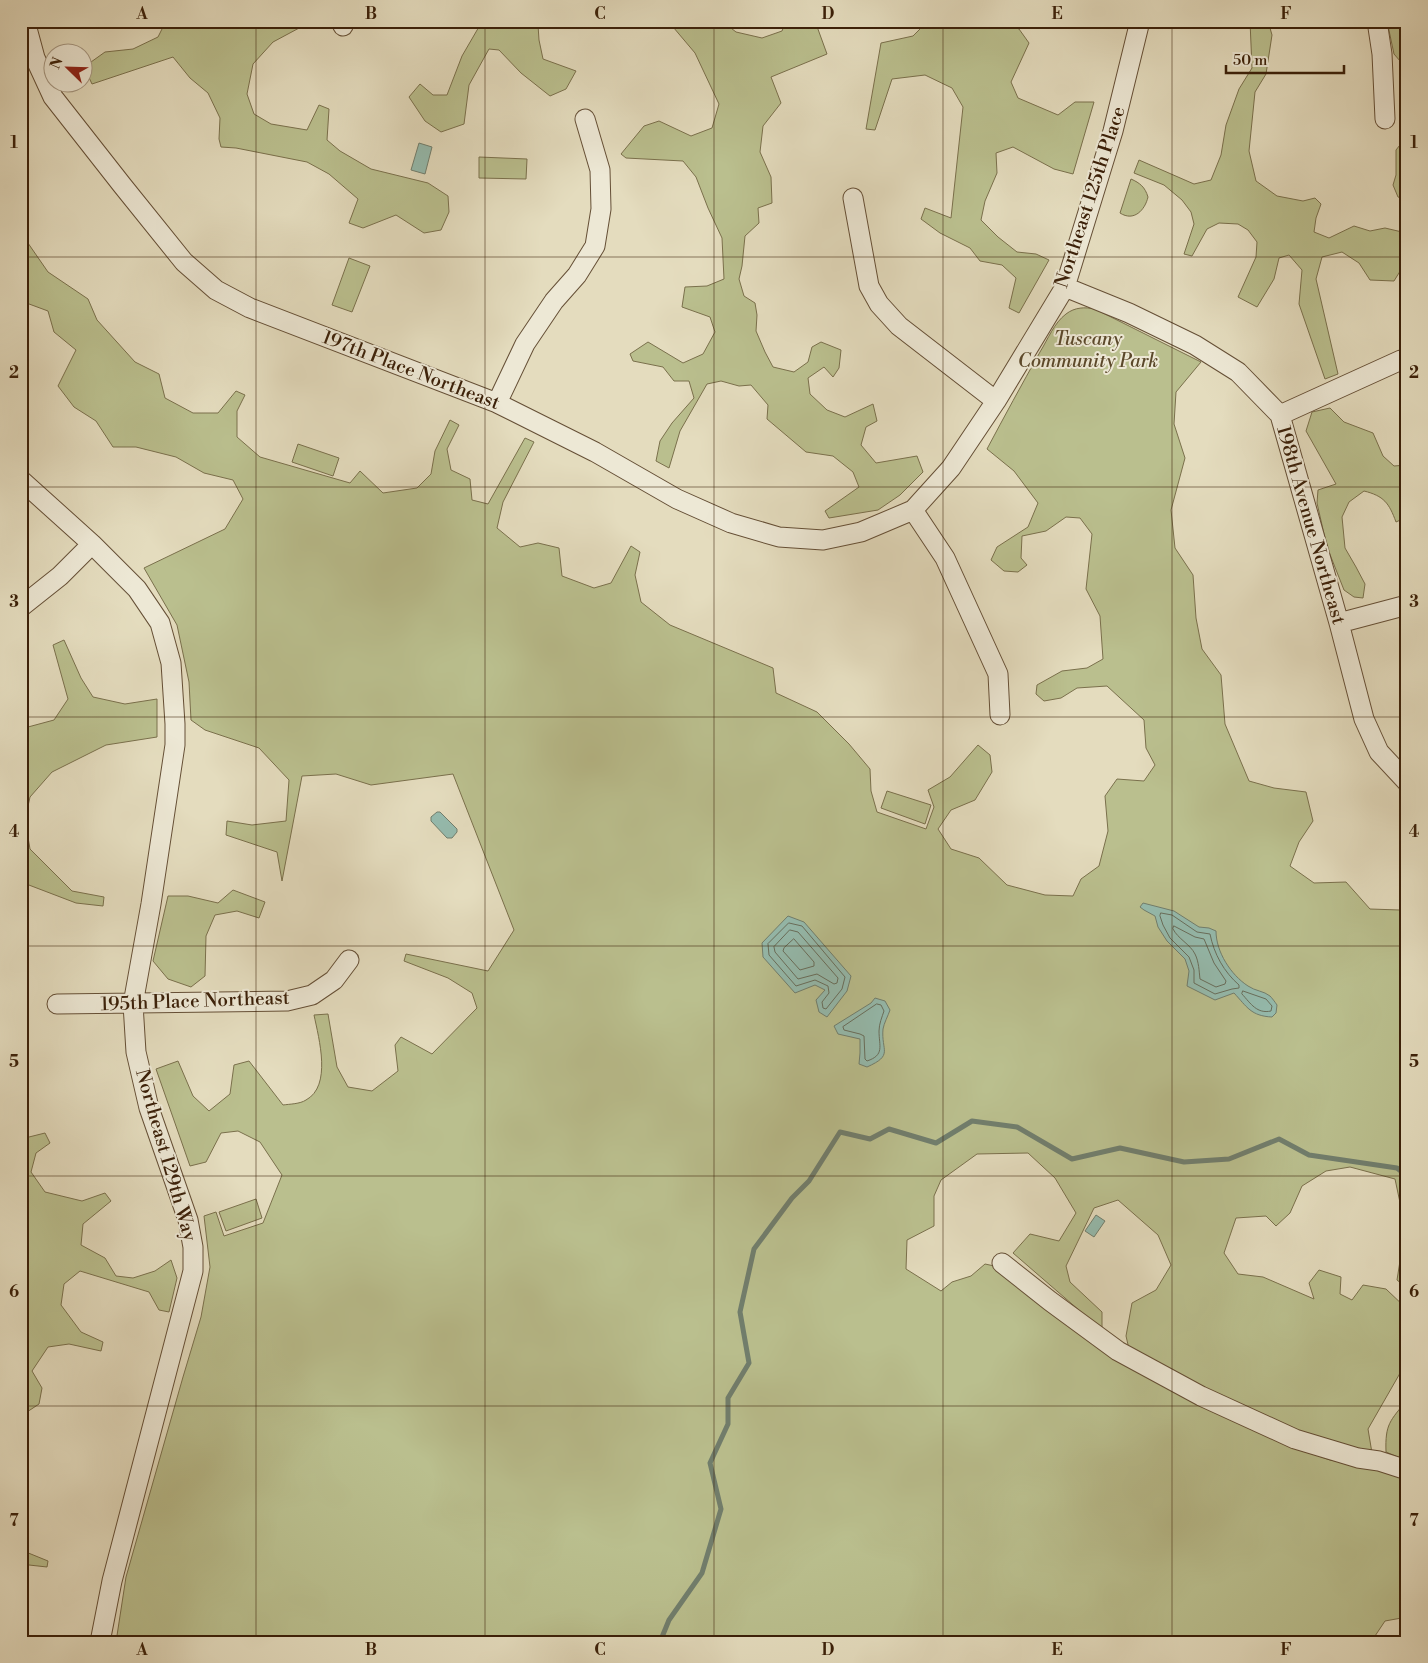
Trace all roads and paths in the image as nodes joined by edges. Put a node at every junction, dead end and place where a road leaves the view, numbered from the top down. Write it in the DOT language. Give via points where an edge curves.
graph roads {
  1 [pos="25,21"];
  2 [pos="1140,21"];
  3 [pos="1377,21"];
  4 [pos="585,119"];
  5 [pos="1386,119"];
  6 [pos="853,198"];
  7 [pos="1065,287"];
  8 [pos="1401,360"];
  9 [pos="996,401"];
  10 [pos="497,403"];
  11 [pos="1280,415"];
  12 [pos="21,480"];
  13 [pos="913,510"];
  14 [pos="92,544"];
  15 [pos="1407,605"];
  16 [pos="21,607"];
  17 [pos="1339,624"];
  18 [pos="1000,715"];
  19 [pos="1407,782"];
  20 [pos="349,960"];
  21 [pos="57,1004"];
  22 [pos="134,1004"];
  23 [pos="1002,1262"];
  24 [pos="1407,1470"];
  25 [pos="100,1642"];
  1 -- 10 [label="street, 197th Place Northeast" via="35,58 53,96 184,262 216,290 250,308"];
  2 -- 7 [label="street, Northeast 125th Place" via="1114,131"];
  3 -- 5 [label="street"];
  4 -- 10 [label="street" via="600,170 601,209 595,246 525,344"];
  6 -- 9 [label="street" via="869,286 879,304 899,326"];
  7 -- 9 [label="street, Northeast 125th Place"];
  7 -- 11 [label="street, 198th Avenue Northeast" via="1195,345 1238,372"];
  8 -- 11 [label="street"];
  9 -- 13 [label="street, Northeast 125th Place" via="950,468"];
  10 -- 13 [label="street, 197th Place Northeast" via="595,452 677,499 731,523 779,537 824,540 861,532"];
  11 -- 17 [label="street, 198th Avenue Northeast"];
  12 -- 14 [label="street, Northeast 129th Way"];
  13 -- 18 [label="street" via="945,558 998,674"];
  14 -- 16 [label="street" via="60,576"];
  14 -- 22 [label="street, Northeast 129th Way" via="137,589 160,623 171,663 175,745"];
  15 -- 17 [label="street"];
  17 -- 19 [label="street, 198th Avenue Northeast" via="1364,719 1379,752"];
  20 -- 22 [label="street, 195th Place Northeast" via="334,980 312,994 287,1001"];
  21 -- 22 [label="street, 195th Place Northeast"];
  22 -- 25 [label="street, Northeast 129th Way" via="136,1052 148,1108 188,1220 193,1271 114,1572"];
  23 -- 24 [label="street" via="1118,1351 1201,1396 1295,1439"];
}
